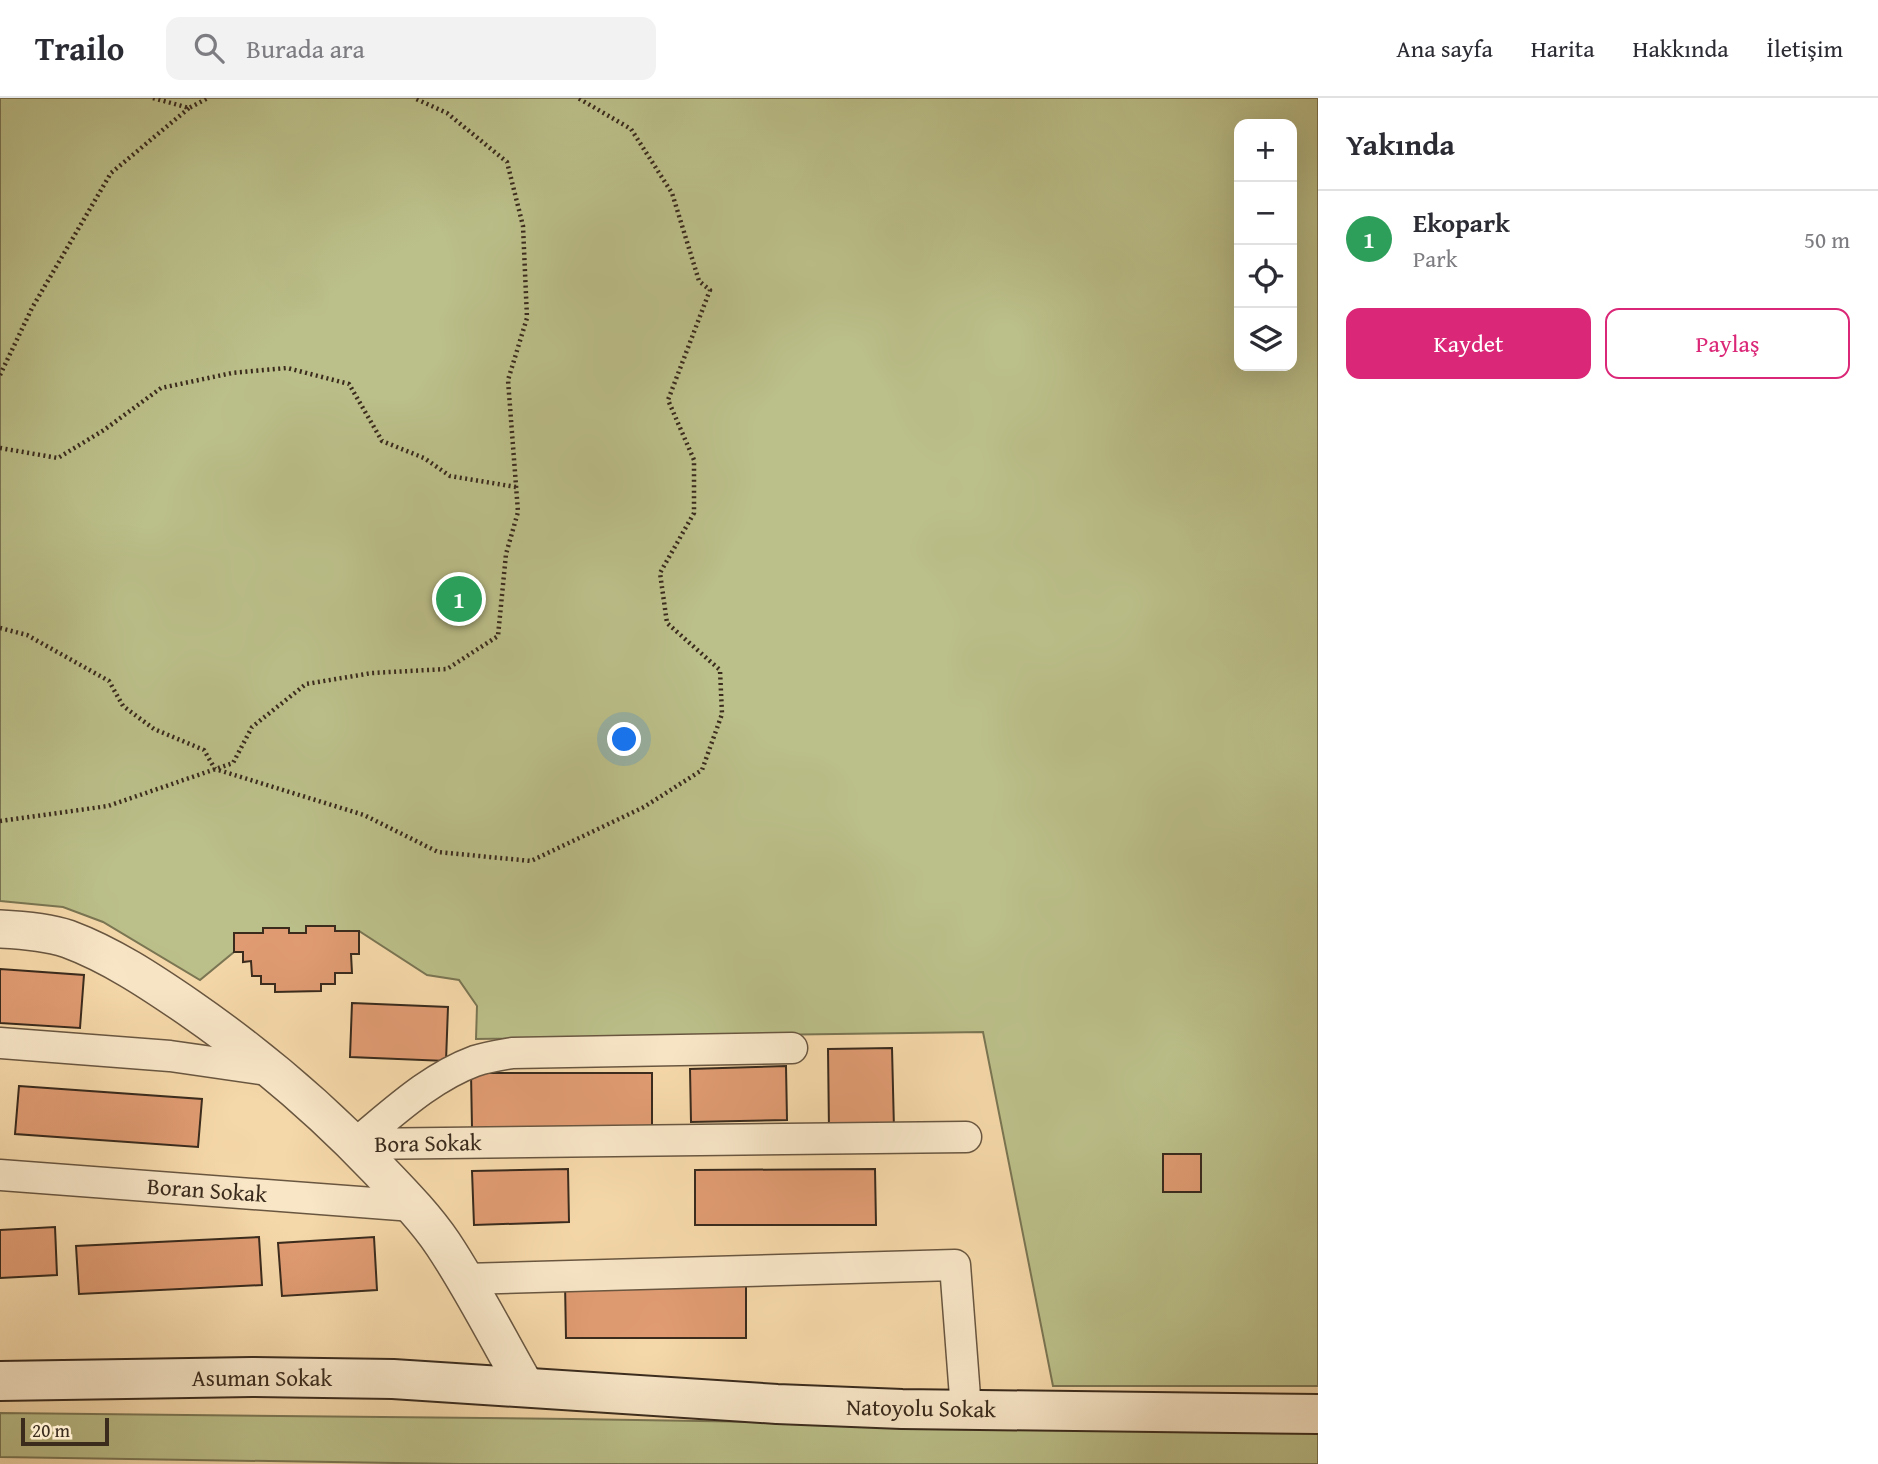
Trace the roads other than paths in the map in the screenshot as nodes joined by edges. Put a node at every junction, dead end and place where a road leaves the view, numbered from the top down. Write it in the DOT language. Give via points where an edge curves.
graph roads {
  1 [pos="0,929"];
  2 [pos="0,1043"];
  3 [pos="792,1048"];
  4 [pos="275,1071"];
  5 [pos="966,1137"];
  6 [pos="355,1144"];
  7 [pos="0,1175"];
  8 [pos="413,1206"];
  9 [pos="464,1279"];
  10 [pos="0,1381"];
  11 [pos="525,1386"];
  12 [pos="966,1410"];
  13 [pos="1318,1414"];
  1 -- 4 [label="street" via="66,938 98,952 150,980"];
  2 -- 4 [label="street" via="170,1056"];
  3 -- 6 [label="street, Bora Sokak" via="512,1053 477,1060 446,1074"];
  4 -- 6 [label="street"];
  5 -- 6 [label="street, Bora Sokak"];
  6 -- 8 [label="street"];
  7 -- 8 [label="street, Boran Sokak"];
  8 -- 9 [label="street"];
  9 -- 11 [label="street"];
  9 -- 12 [label="street" via="955,1265"];
  10 -- 11 [label="main road, Asuman Sokak" via="252,1377"];
  11 -- 12 [label="main road, Natoyolu Sokak" via="777,1404"];
  12 -- 13 [label="main road, Natoyolu Sokak"];
}
